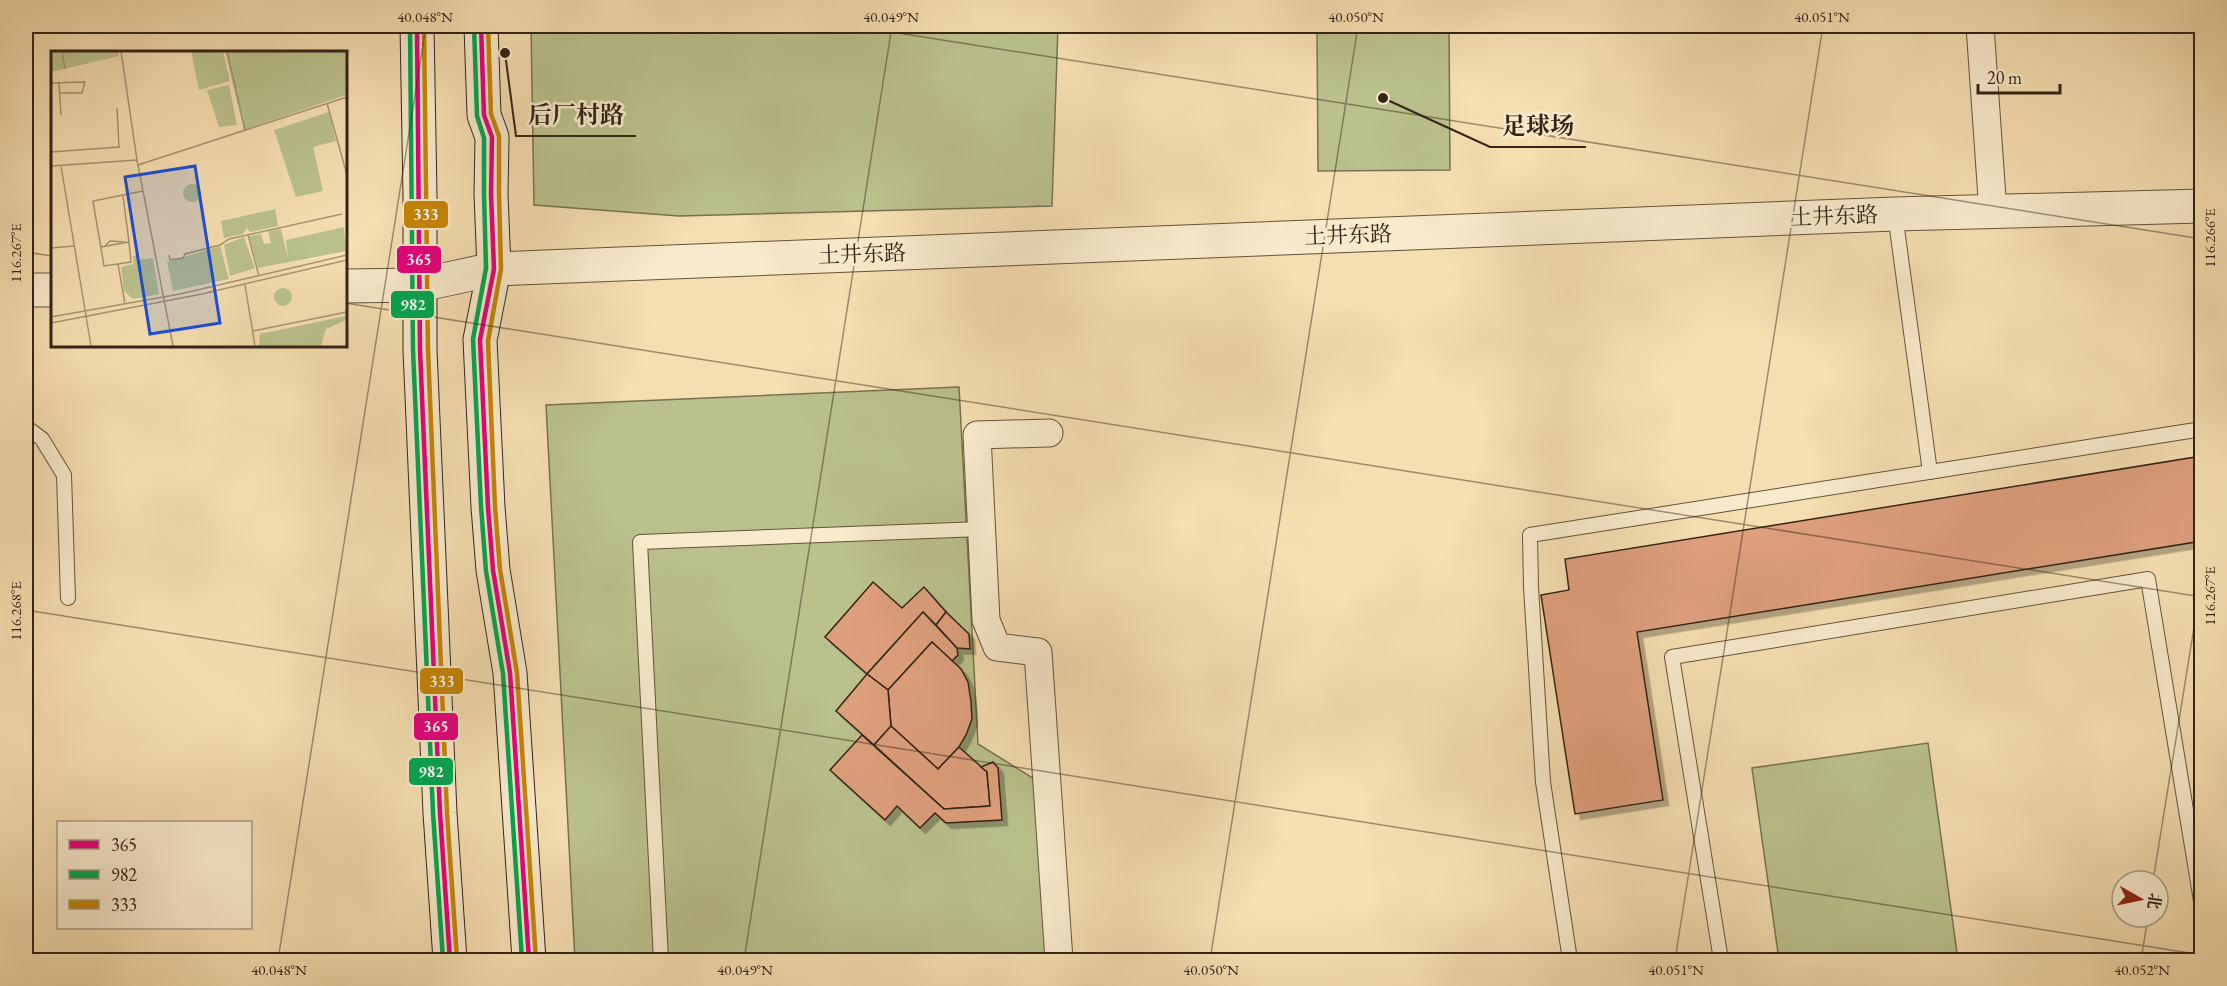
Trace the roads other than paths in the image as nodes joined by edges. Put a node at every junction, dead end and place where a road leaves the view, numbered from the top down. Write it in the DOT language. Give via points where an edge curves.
graph roads {
  1 [pos="417,26"];
  2 [pos="482,26"];
  3 [pos="1980,26"];
  4 [pos="2202,206"];
  5 [pos="1993,212"];
  6 [pos="1895,214"];
  7 [pos="494,269"];
  8 [pos="420,285"];
  9 [pos="346,286"];
  10 [pos="26,290"];
  11 [pos="51,290"];
  12 [pos="26,427"];
  13 [pos="2202,429"];
  14 [pos="1049,433"];
  15 [pos="1930,472"];
  16 [pos="982,529"];
  17 [pos="68,598"];
  18 [pos="2202,907"];
  19 [pos="450,960"];
  20 [pos="530,960"];
  21 [pos="661,960"];
  22 [pos="1059,960"];
  23 [pos="1570,960"];
  24 [pos="1721,960"];
  1 -- 8 [label="street"];
  2 -- 7 [label="street" via="484,115 492,137"];
  3 -- 5 [label="street"];
  4 -- 5 [label="street, 土井东路"];
  5 -- 6 [label="street, 土井东路"];
  6 -- 7 [label="street, 土井东路"];
  6 -- 15 [label="lane"];
  7 -- 8 [label="street, 土井东路"];
  7 -- 20 [label="street" via="480,340 488,507 493,570 510,673"];
  8 -- 9 [label="street, 土井东路"];
  8 -- 19 [label="street" via="437,741"];
  10 -- 11 [label="street"];
  12 -- 17 [label="lane" via="42,439 64,475"];
  13 -- 15 [label="lane"];
  14 -- 16 [label="street" via="977,435"];
  15 -- 23 [label="lane" via="1530,535 1543,782"];
  16 -- 21 [label="lane" via="640,542"];
  16 -- 22 [label="street" via="986,620 997,647 1038,652"];
  18 -- 24 [label="lane" via="2148,579 1672,657"];
}
